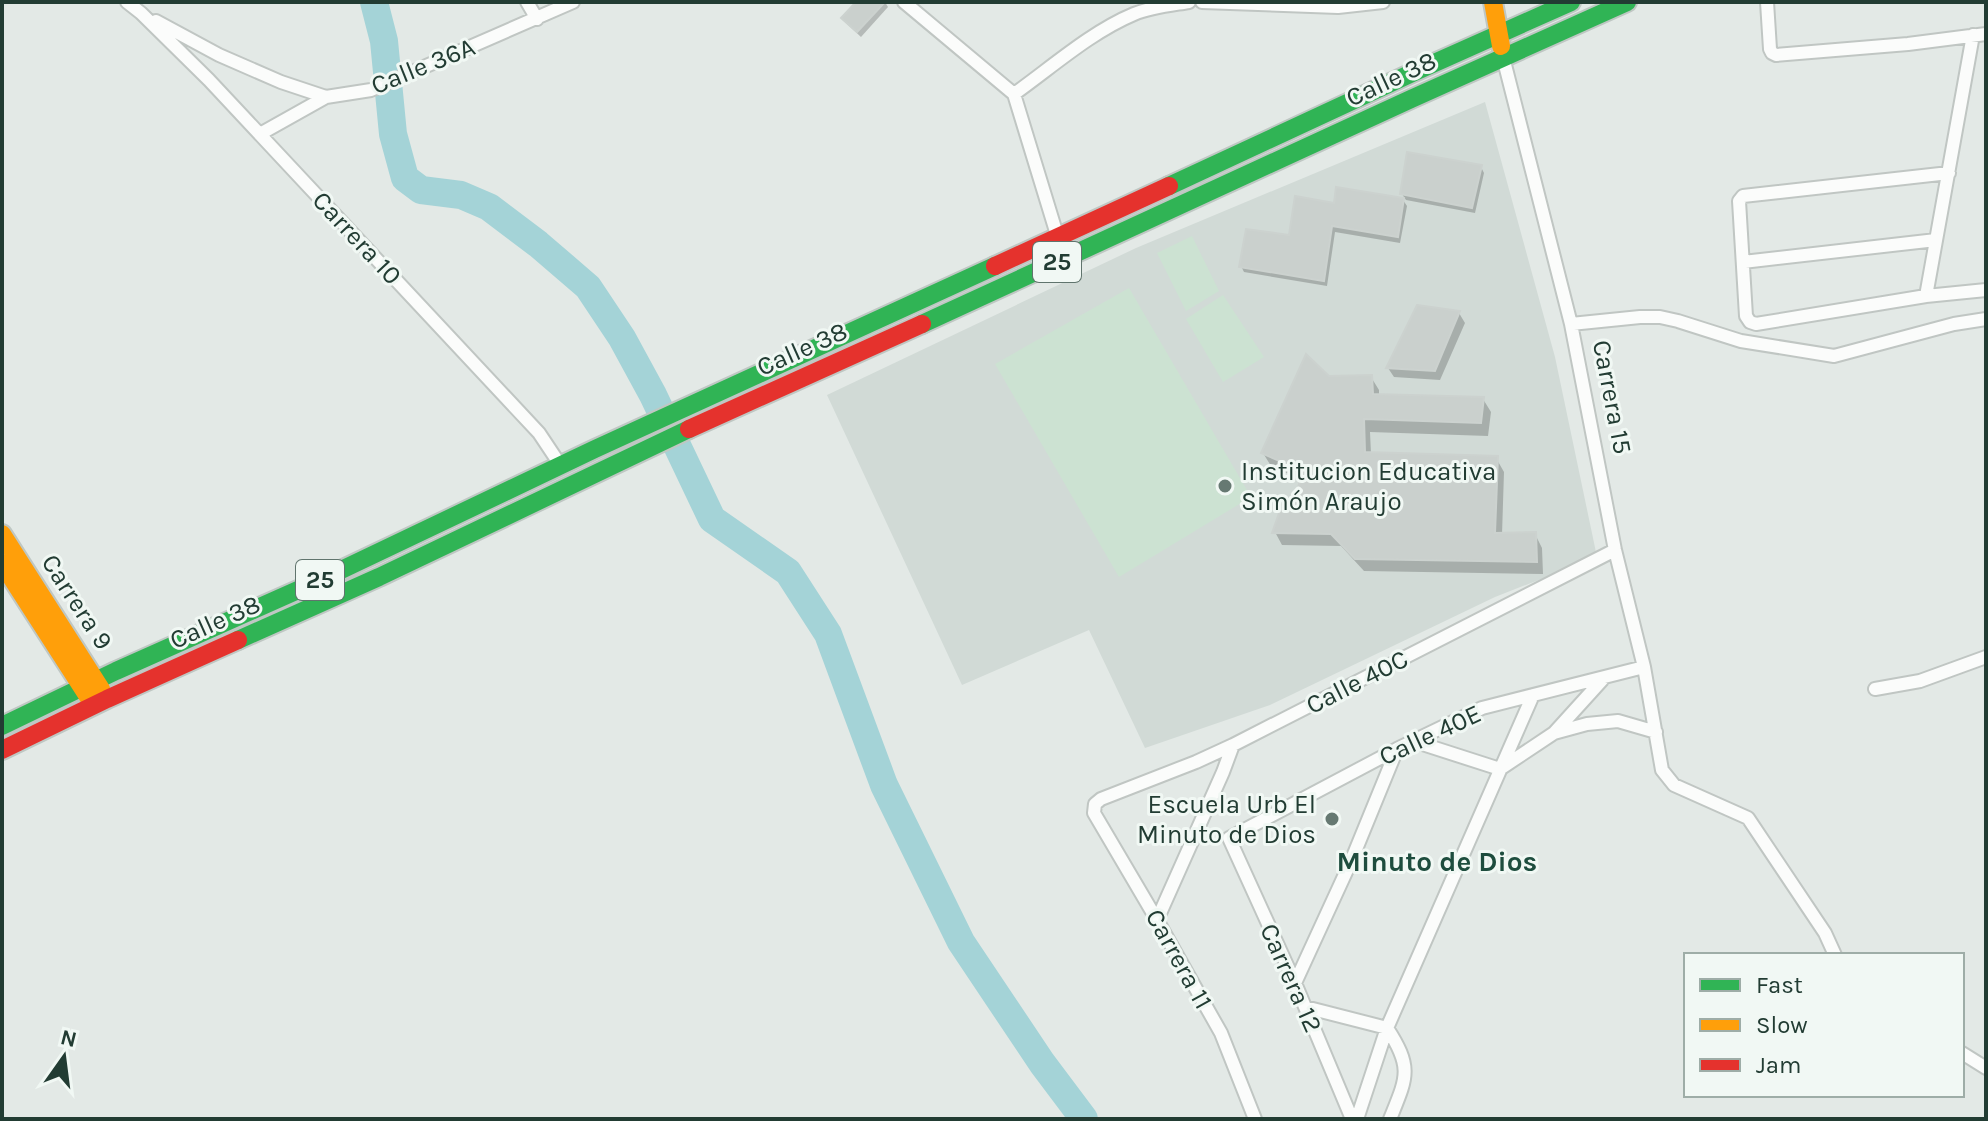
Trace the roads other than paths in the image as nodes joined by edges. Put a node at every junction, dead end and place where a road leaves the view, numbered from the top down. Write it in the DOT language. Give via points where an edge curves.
graph roads {
  1 [pos="127,2"];
  2 [pos="527,2"];
  3 [pos="573,2"];
  4 [pos="904,2"];
  5 [pos="1189,2"];
  6 [pos="1202,2"];
  7 [pos="1383,2"];
  8 [pos="1493,2"];
  9 [pos="1571,2"];
  10 [pos="1627,2"];
  11 [pos="1767,2"];
  12 [pos="141,13"];
  13 [pos="537,19"];
  14 [pos="1980,34"];
  15 [pos="1498,35"];
  16 [pos="1503,57"];
  17 [pos="1014,94"];
  18 [pos="326,97"];
  19 [pos="260,134"];
  20 [pos="1949,173"];
  21 [pos="1058,238"];
  22 [pos="1936,240"];
  23 [pos="1743,262"];
  24 [pos="1986,290"];
  25 [pos="1926,296"];
  26 [pos="1986,319"];
  27 [pos="1571,324"];
  28 [pos="561,466"];
  29 [pos="571,486"];
  30 [pos="2,534"];
  31 [pos="1615,550"];
  32 [pos="2,563"];
  33 [pos="1986,657"];
  34 [pos="1644,667"];
  35 [pos="1604,678"];
  36 [pos="90,684"];
  37 [pos="1875,689"];
  38 [pos="1533,695"];
  39 [pos="100,702"];
  40 [pos="2,726"];
  41 [pos="1656,732"];
  42 [pos="1554,733"];
  43 [pos="1413,741"];
  44 [pos="1233,745"];
  45 [pos="1397,749"];
  46 [pos="2,750"];
  47 [pos="1500,769"];
  48 [pos="1095,804"];
  49 [pos="1229,838"];
  50 [pos="1157,920"];
  51 [pos="1834,953"];
  52 [pos="1295,983"];
  53 [pos="1305,1007"];
  54 [pos="1387,1028"];
  55 [pos="1964,1054"];
  56 [pos="1986,1068"];
  57 [pos="1255,1119"];
  58 [pos="1354,1119"];
  59 [pos="1390,1119"];
  1 -- 12 [label="street, Carrera 10"];
  2 -- 13 [label="street"];
  3 -- 13 [label="street, Calle 36A"];
  4 -- 17 [label="street"];
  5 -- 17 [label="street" via="1136,14 1105,29"];
  6 -- 7 [label="street" via="1338,7"];
  8 -- 15 [label="main road, Carrera 15"];
  9 -- 15 [label="main road, Calle 38 / 25"];
  10 -- 16 [label="main road, Calle 38 / 25"];
  11 -- 14 [label="street" via="1770,49 1776,55"];
  12 -- 18 [label="street, Calle 36A" via="219,55"];
  12 -- 19 [label="street, Carrera 10"];
  13 -- 18 [label="street, Calle 36A" via="371,90"];
  14 -- 20 [label="street"];
  15 -- 16 [label="main road, Carrera 15"];
  15 -- 21 [label="main road, Calle 38 / 25"];
  16 -- 27 [label="street, Carrera 15"];
  16 -- 29 [label="main road, Calle 38 / 25"];
  17 -- 21 [label="street"];
  18 -- 19 [label="street"];
  19 -- 28 [label="street, Carrera 10" via="539,433"];
  20 -- 22 [label="street"];
  20 -- 23 [label="street" via="1743,196"];
  21 -- 28 [label="main road, Calle 38 / 25"];
  22 -- 23 [label="street"];
  22 -- 25 [label="street"];
  23 -- 25 [label="street" via="1746,316 1756,324"];
  24 -- 25 [label="street"];
  26 -- 27 [label="street" via="1834,356 1741,341 1660,317"];
  27 -- 31 [label="street, Carrera 15"];
  28 -- 29 [label="street, Carrera 10"];
  28 -- 36 [label="main road, Calle 38 / 25"];
  29 -- 39 [label="main road, Calle 38 / 25"];
  30 -- 36 [label="main road, Carrera 9"];
  31 -- 34 [label="street, Carrera 15"];
  31 -- 44 [label="street, Calle 40C"];
  32 -- 36 [label="main road, Carrera 9"];
  33 -- 37 [label="street" via="1920,681"];
  34 -- 35 [label="street, Calle 40E"];
  34 -- 41 [label="street, Carrera 15"];
  35 -- 38 [label="street, Calle 40E"];
  35 -- 42 [label="street"];
  36 -- 39 [label="main road, Carrera 9"];
  36 -- 40 [label="main road, Calle 38 / 25"];
  38 -- 43 [label="street, Calle 40E" via="1482,708"];
  38 -- 47 [label="street"];
  39 -- 46 [label="main road, Calle 38 / 25"];
  41 -- 42 [label="street" via="1618,721"];
  41 -- 51 [label="street, Carrera 15" via="1662,770 1674,785 1748,818"];
  42 -- 47 [label="street"];
  43 -- 45 [label="street, Calle 40E"];
  43 -- 47 [label="street"];
  44 -- 48 [label="street, Calle 40C"];
  44 -- 50 [label="street"];
  45 -- 49 [label="street, Calle 40E"];
  45 -- 52 [label="street"];
  47 -- 54 [label="street"];
  48 -- 50 [label="street, Carrera 11" via="1094,813"];
  49 -- 52 [label="street, Carrera 12"];
  50 -- 57 [label="street, Carrera 11" via="1221,1033"];
  52 -- 53 [label="street, Carrera 12"];
  53 -- 54 [label="street"];
  53 -- 58 [label="street, Carrera 12"];
  54 -- 58 [label="street"];
  54 -- 59 [label="street" via="1405,1064"];
  55 -- 56 [label="street"];
}
